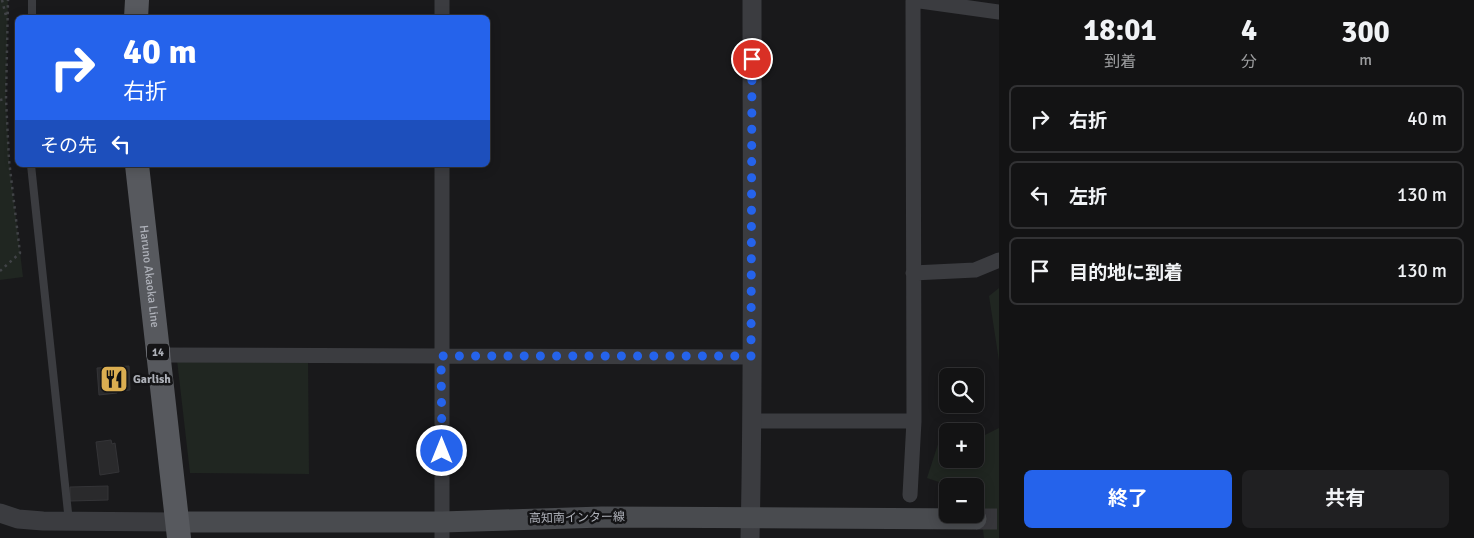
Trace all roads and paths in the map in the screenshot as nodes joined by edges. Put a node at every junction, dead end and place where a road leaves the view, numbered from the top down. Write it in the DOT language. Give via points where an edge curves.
graph roads {
  1 [pos="2,0"];
  2 [pos="8,0"];
  3 [pos="32,0"];
  4 [pos="137,0"];
  5 [pos="442,0"];
  6 [pos="752,0"];
  7 [pos="913,0"];
  8 [pos="999,12"];
  9 [pos="32,15"];
  10 [pos="136,15"];
  11 [pos="442,15"];
  12 [pos="7,20"];
  13 [pos="6,99"];
  14 [pos="0,100"];
  15 [pos="32,167"];
  16 [pos="137,167"];
  17 [pos="442,167"];
  18 [pos="999,260"];
  19 [pos="0,271"];
  20 [pos="914,273"];
  21 [pos="158,355"];
  22 [pos="441,356"];
  23 [pos="751,356"];
  24 [pos="752,421"];
  25 [pos="914,422"];
  26 [pos="910,495"];
  27 [pos="0,513"];
  28 [pos="939,520"];
  29 [pos="70,522"];
  30 [pos="750,528"];
  31 [pos="178,530"];
  32 [pos="442,530"];
  1 -- 12 [label="path"];
  2 -- 12 [label="path"];
  3 -- 9 [label="lane"];
  4 -- 10 [label="main road"];
  5 -- 11 [label="street"];
  6 -- 23 [label="street"];
  7 -- 8 [label="street"];
  7 -- 20 [label="street"];
  12 -- 13 [label="path"];
  13 -- 14 [label="path"];
  13 -- 19 [label="path" via="9,160 20,253"];
  15 -- 29 [label="lane"];
  16 -- 21 [label="main road, Haruno Akaoka Line / 14"];
  17 -- 22 [label="street"];
  18 -- 20 [label="street" via="975,270"];
  20 -- 25 [label="street"];
  21 -- 22 [label="street"];
  21 -- 31 [label="main road, Haruno Akaoka Line / 14"];
  22 -- 23 [label="street"];
  22 -- 32 [label="street"];
  23 -- 24 [label="street"];
  24 -- 25 [label="street"];
  24 -- 30 [label="street"];
  25 -- 26 [label="street"];
  27 -- 29 [label="street" via="18,519"];
  28 -- 30 [label="main road, 高知南インター線"];
  29 -- 31 [label="street"];
  30 -- 32 [label="main road, 高知南インター線" via="602,517"];
  31 -- 32 [label="main road, 高知南インター線"];
}
